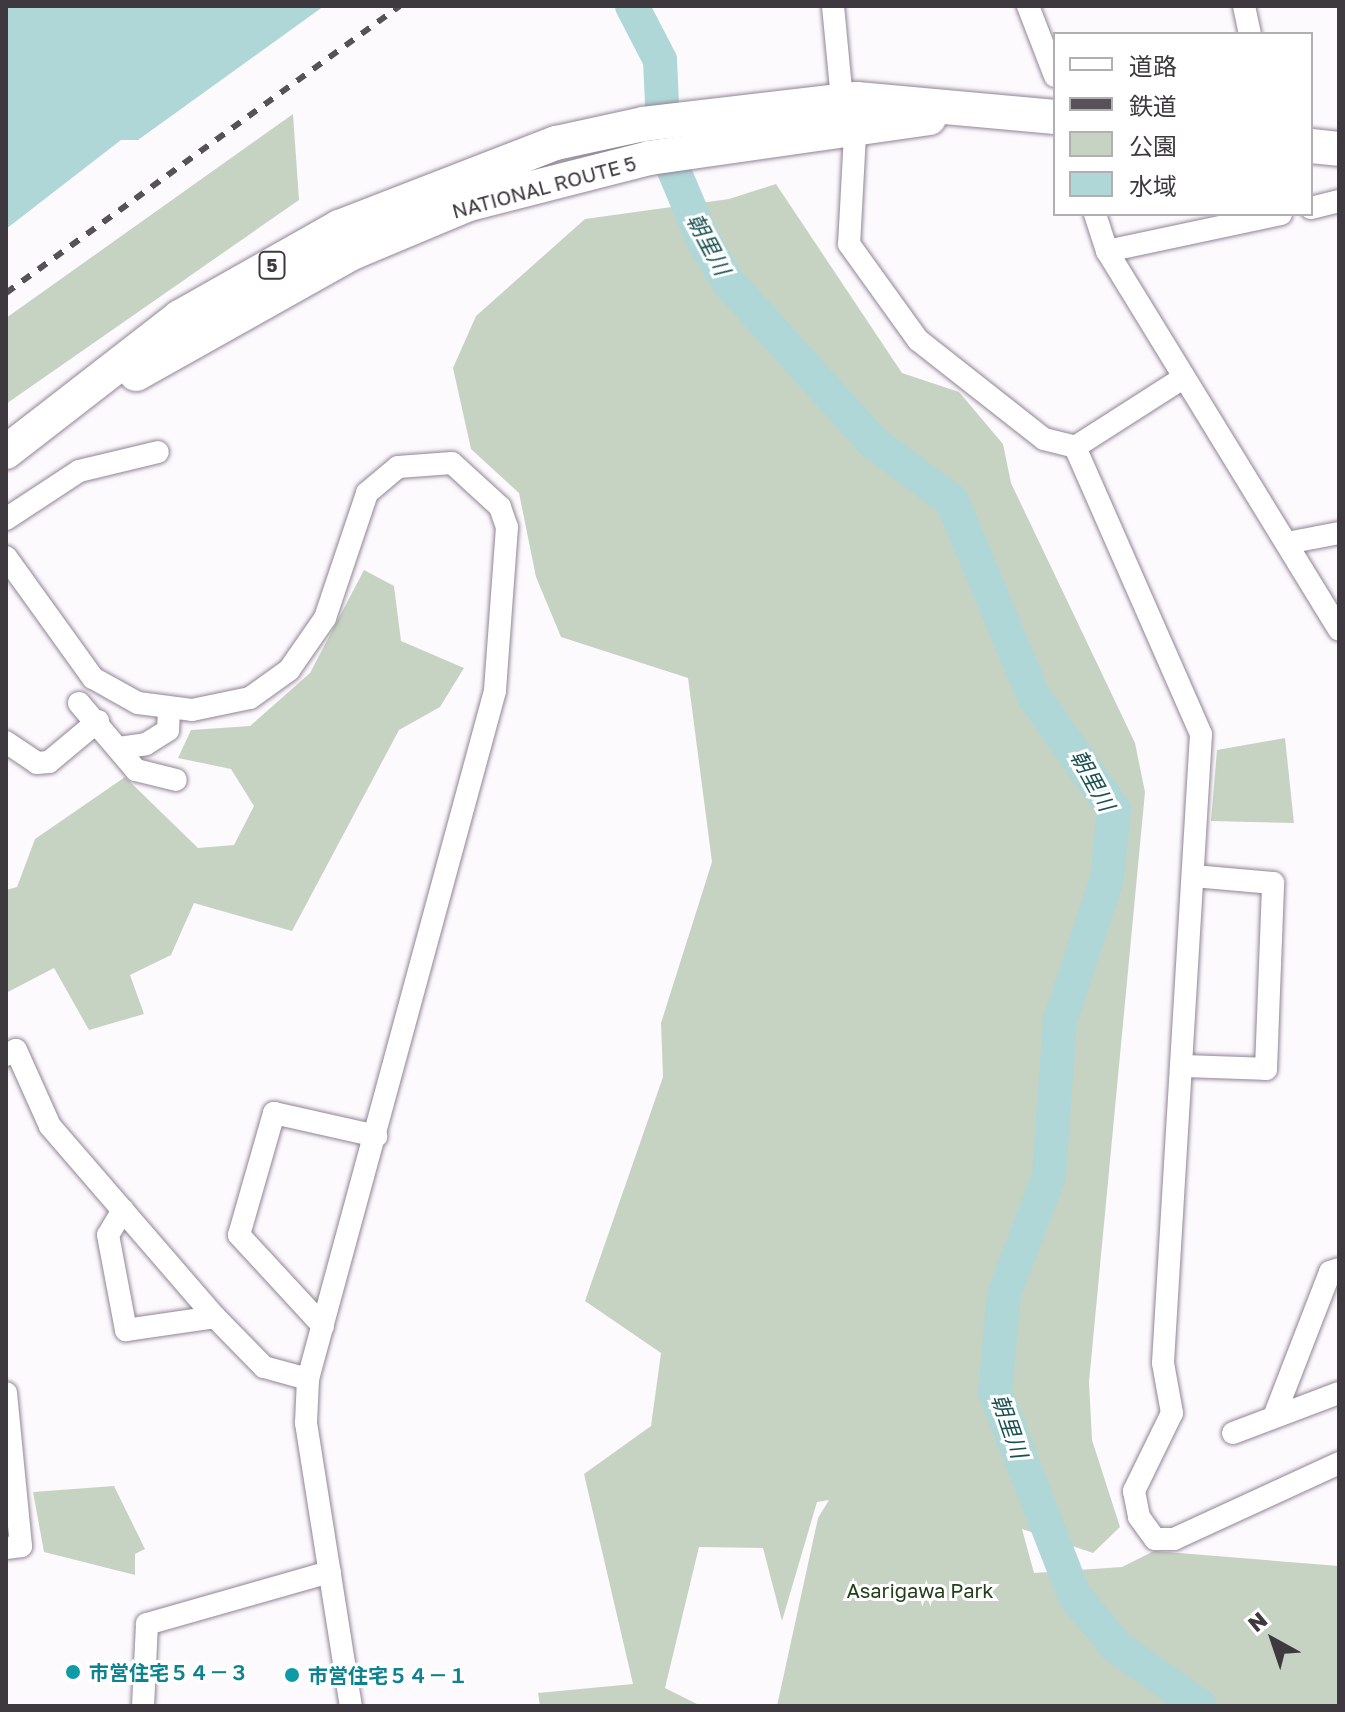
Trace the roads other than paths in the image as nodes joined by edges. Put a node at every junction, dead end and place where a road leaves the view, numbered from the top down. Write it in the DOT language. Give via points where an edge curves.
graph roads {
  1 [pos="833,6"];
  2 [pos="1028,6"];
  3 [pos="1244,6"];
  4 [pos="1250,32"];
  5 [pos="1053,71"];
  6 [pos="852,109"];
  7 [pos="1053,117"];
  8 [pos="1313,146"];
  9 [pos="1339,149"];
  10 [pos="462,191"];
  11 [pos="1339,201"];
  12 [pos="1313,208"];
  13 [pos="1096,216"];
  14 [pos="1272,216"];
  15 [pos="1107,251"];
  16 [pos="1183,378"];
  17 [pos="1075,447"];
  18 [pos="12,448"];
  19 [pos="158,452"];
  20 [pos="6,519"];
  21 [pos="1339,533"];
  22 [pos="1287,543"];
  23 [pos="6,557"];
  24 [pos="1339,629"];
  25 [pos="79,703"];
  26 [pos="169,710"];
  27 [pos="98,721"];
  28 [pos="6,742"];
  29 [pos="119,748"];
  30 [pos="176,780"];
  31 [pos="1193,876"];
  32 [pos="6,1055"];
  33 [pos="1181,1066"];
  34 [pos="376,1136"];
  35 [pos="123,1210"];
  36 [pos="1339,1269"];
  37 [pos="215,1317"];
  38 [pos="323,1326"];
  39 [pos="308,1379"];
  40 [pos="6,1393"];
  41 [pos="1339,1393"];
  42 [pos="1275,1414"];
  43 [pos="1233,1433"];
  44 [pos="1339,1463"];
  45 [pos="6,1548"];
  46 [pos="330,1572"];
  47 [pos="143,1706"];
  48 [pos="351,1706"];
  1 -- 6 [label="street"];
  2 -- 5 [label="street"];
  3 -- 4 [label="street"];
  6 -- 7 [label="highway, NATIONAL ROUTE 5 / 5"];
  6 -- 10 [label="highway, NATIONAL ROUTE 5 / 5" via="738,146"];
  6 -- 10 [label="highway, 5" via="734,111 556,143"];
  6 -- 17 [label="street" via="849,244 918,340 1044,439"];
  8 -- 9 [label="highway"];
  10 -- 18 [label="highway, NATIONAL ROUTE 5 / 5"];
  11 -- 12 [label="street"];
  13 -- 15 [label="street"];
  14 -- 15 [label="street"];
  15 -- 16 [label="street"];
  16 -- 17 [label="street"];
  16 -- 22 [label="street"];
  17 -- 31 [label="street" via="1201,734"];
  19 -- 20 [label="street" via="79,471"];
  21 -- 22 [label="street"];
  22 -- 24 [label="street"];
  23 -- 26 [label="street" via="93,678 138,703"];
  25 -- 27 [label="street"];
  26 -- 29 [label="street" via="168,730 146,744"];
  26 -- 34 [label="street" via="250,698 289,670 325,618 367,493 398,467 452,463 500,507 506,557 495,691"];
  27 -- 28 [label="street" via="49,762 37,763"];
  27 -- 29 [label="street"];
  29 -- 30 [label="street" via="136,770"];
  31 -- 33 [label="street"];
  31 -- 33 [label="street" via="1273,883 1266,1069"];
  32 -- 35 [label="street" via="16,1050 50,1126"];
  33 -- 44 [label="street" via="1163,1363 1172,1413 1134,1491 1139,1517 1155,1539 1174,1539"];
  34 -- 38 [label="street"];
  34 -- 38 [label="street" via="274,1113 239,1235"];
  35 -- 37 [label="street"];
  35 -- 37 [label="street" via="108,1235 126,1330"];
  36 -- 42 [label="street" via="1330,1272"];
  37 -- 39 [label="street" via="264,1367"];
  38 -- 39 [label="street"];
  39 -- 46 [label="street" via="306,1423"];
  40 -- 45 [label="street" via="21,1546"];
  41 -- 42 [label="street"];
  42 -- 43 [label="street"];
  46 -- 47 [label="street" via="147,1624"];
  46 -- 48 [label="street"];
}
